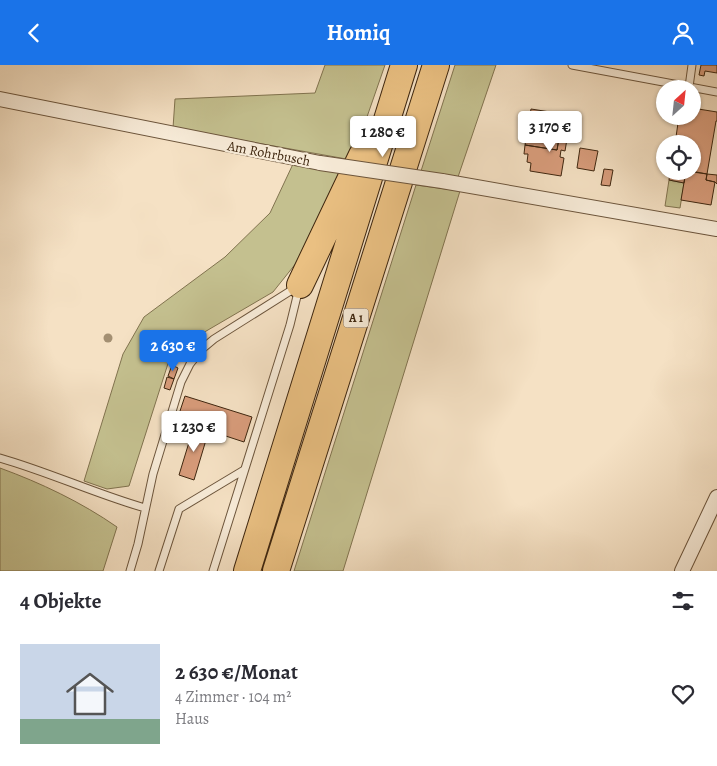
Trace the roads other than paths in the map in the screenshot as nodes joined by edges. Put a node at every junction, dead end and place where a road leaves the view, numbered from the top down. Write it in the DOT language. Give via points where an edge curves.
graph roads {
  1 [pos="436,65"];
  2 [pos="572,65"];
  3 [pos="692,65"];
  4 [pos="403,69"];
  5 [pos="690,80"];
  6 [pos="656,81"];
  7 [pos="701,89"];
  8 [pos="717,92"];
  9 [pos="0,99"];
  10 [pos="717,229"];
  11 [pos="300,285"];
  12 [pos="0,457"];
  13 [pos="244,470"];
  14 [pos="717,497"];
  15 [pos="145,508"];
  16 [pos="130,571"];
  17 [pos="160,571"];
  18 [pos="213,571"];
  19 [pos="247,571"];
  20 [pos="276,571"];
  21 [pos="682,571"];
  1 -- 20 [label="highway, A 1"];
  2 -- 6 [label="lane"];
  3 -- 5 [label="lane"];
  4 -- 11 [label="highway"];
  4 -- 19 [label="highway, A 1"];
  7 -- 8 [label="lane"];
  9 -- 10 [label="street, Am Rohrbusch, bridge" via="320,163"];
  11 -- 13 [label="lane"];
  11 -- 15 [label="lane" via="214,339 190,364 181,382"];
  12 -- 15 [label="lane" via="106,497"];
  13 -- 17 [label="lane" via="179,509"];
  13 -- 18 [label="lane"];
  14 -- 21 [label="street"];
  15 -- 16 [label="lane"];
}
